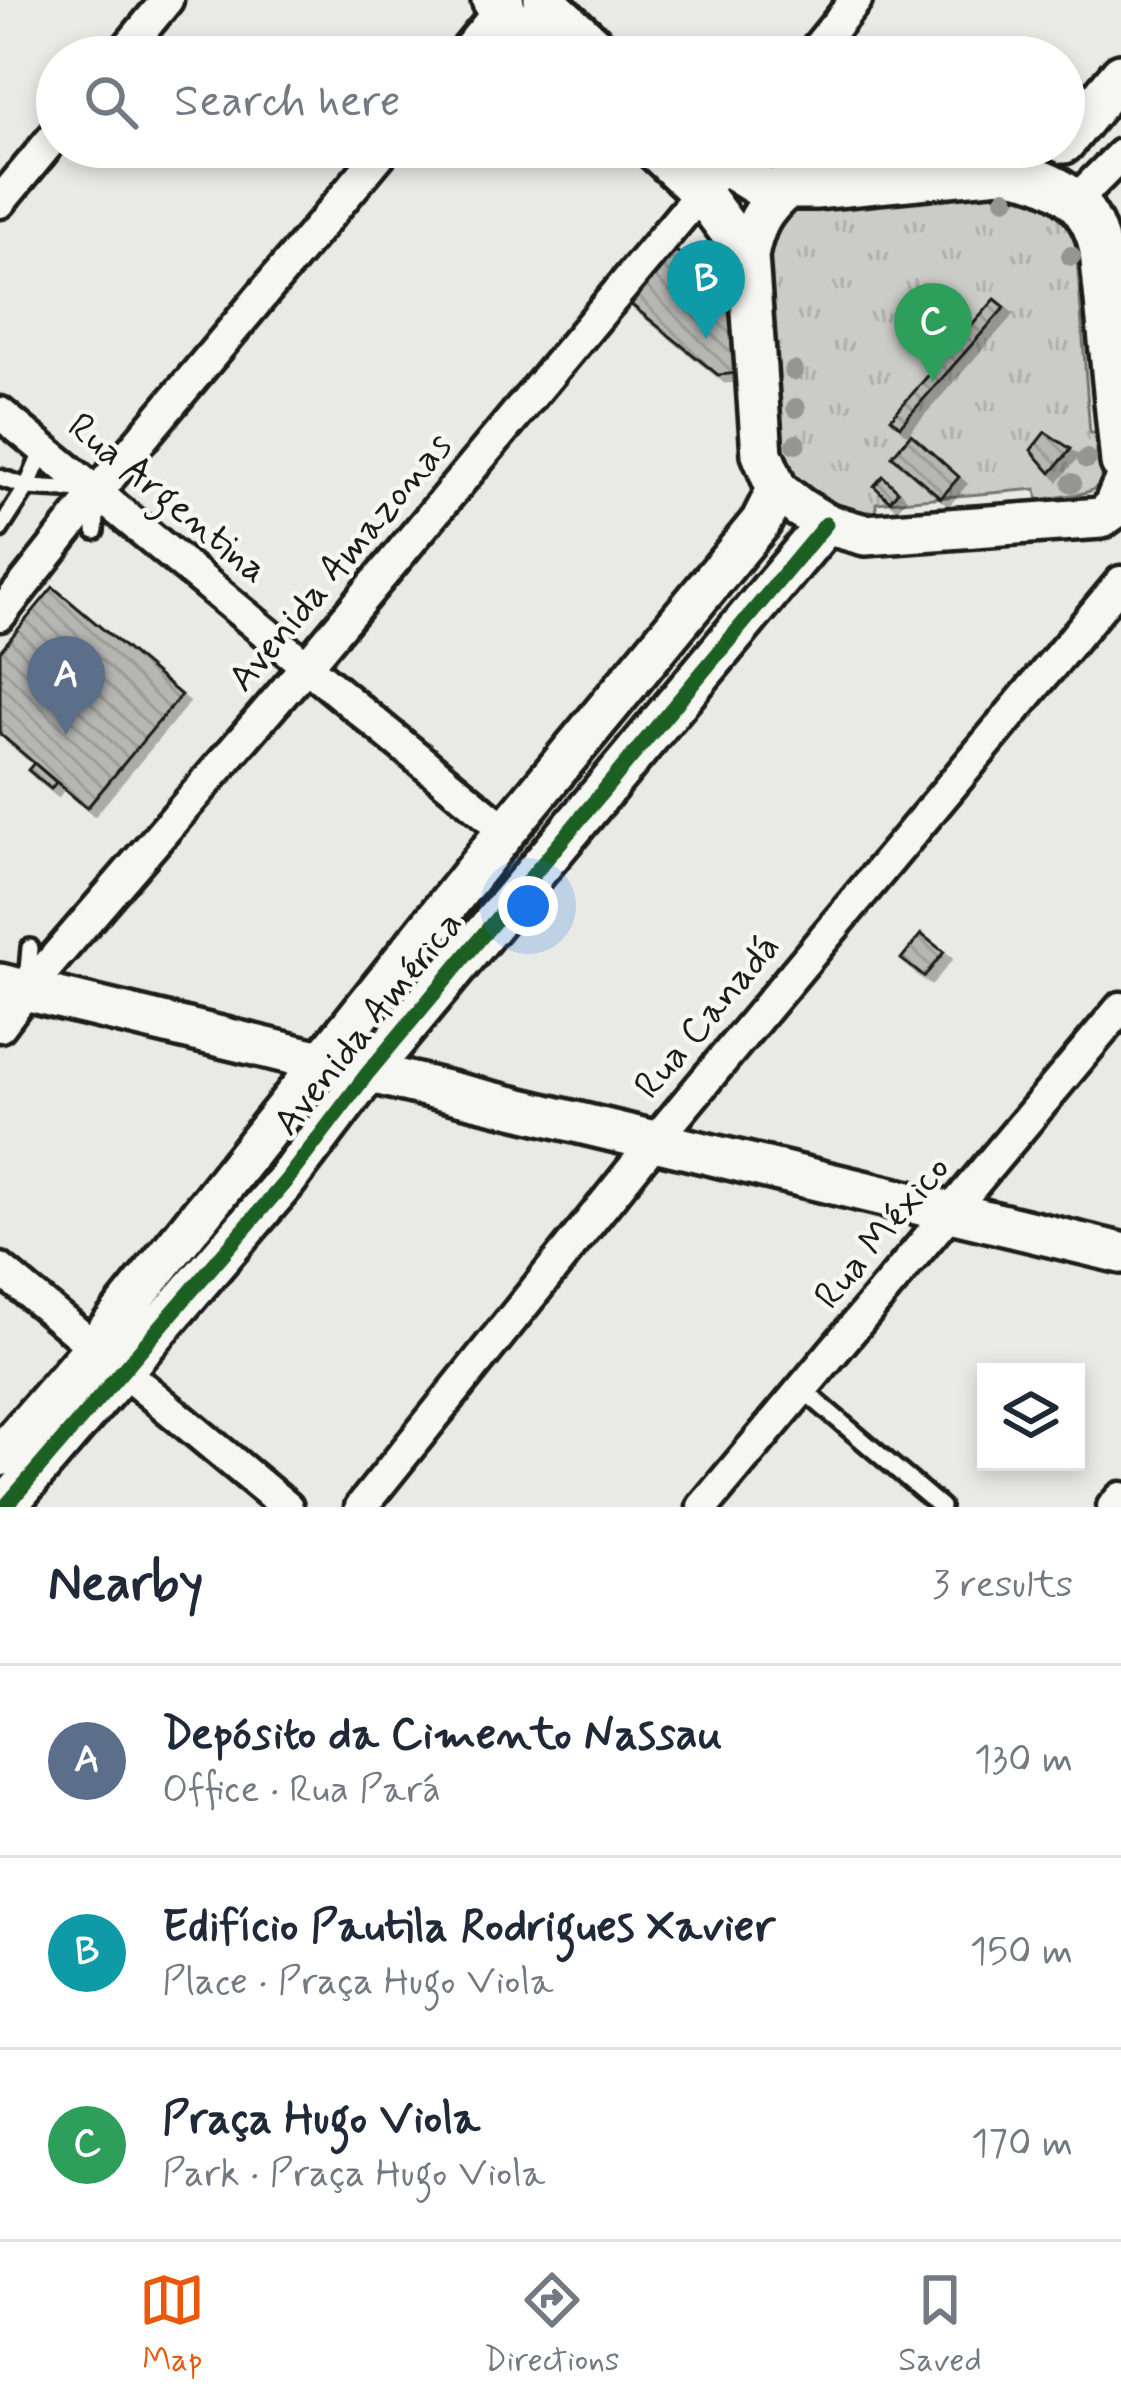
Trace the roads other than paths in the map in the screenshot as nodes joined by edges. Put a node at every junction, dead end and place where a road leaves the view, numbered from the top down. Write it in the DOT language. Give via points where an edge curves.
graph roads {
  1 [pos="167,0"];
  2 [pos="544,0"];
  3 [pos="856,0"];
  4 [pos="501,3"];
  5 [pos="137,36"];
  6 [pos="477,36"];
  7 [pos="534,36"];
  8 [pos="583,36"];
  9 [pos="827,36"];
  10 [pos="1121,74"];
  11 [pos="1085,117"];
  12 [pos="1121,155"];
  13 [pos="36,158"];
  14 [pos="368,168"];
  15 [pos="713,168"];
  16 [pos="719,168"];
  17 [pos="726,168"];
  18 [pos="1016,168"];
  19 [pos="1000,171"];
  20 [pos="786,189"];
  21 [pos="1076,200"];
  22 [pos="0,202"];
  23 [pos="748,256"];
  24 [pos="0,413"];
  25 [pos="44,448"];
  26 [pos="1121,462"];
  27 [pos="0,478"];
  28 [pos="27,487"];
  29 [pos="1121,489"];
  30 [pos="778,490"];
  31 [pos="98,491"];
  32 [pos="1080,518"];
  33 [pos="826,524"];
  34 [pos="0,531"];
  35 [pos="95,531"];
  36 [pos="1121,538"];
  37 [pos="1121,582"];
  38 [pos="0,616"];
  39 [pos="307,665"];
  40 [pos="506,831"];
  41 [pos="30,948"];
  42 [pos="13,987"];
  43 [pos="1121,1008"];
  44 [pos="0,1026"];
  45 [pos="325,1061"];
  46 [pos="367,1074"];
  47 [pos="655,1141"];
  48 [pos="952,1213"];
  49 [pos="1121,1253"];
  50 [pos="0,1270"];
  51 [pos="109,1359"];
  52 [pos="802,1389"];
  53 [pos="0,1456"];
  54 [pos="1121,1498"];
  55 [pos="5,1507"];
  56 [pos="287,1507"];
  57 [pos="362,1507"];
  58 [pos="703,1507"];
  59 [pos="941,1507"];
  60 [pos="1113,1507"];
  1 -- 5 [label="street"];
  2 -- 8 [label="street"];
  3 -- 9 [label="street"];
  4 -- 6 [label="street"];
  4 -- 7 [label="street"];
  10 -- 11 [label="street"];
  12 -- 21 [label="street"];
  13 -- 22 [label="street"];
  14 -- 31 [label="street"];
  15 -- 39 [label="street, Avenida Amazonas"];
  16 -- 23 [label="street"];
  17 -- 20 [label="street" via="763,189"];
  18 -- 19 [label="street"];
  19 -- 20 [label="street"];
  19 -- 21 [label="street" via="1027,174"];
  20 -- 23 [label="street" via="753,227"];
  21 -- 26 [label="street" via="1095,223 1100,250"];
  23 -- 30 [label="street" via="762,454"];
  24 -- 25 [label="street, Rua Argentina"];
  25 -- 28 [label="lane"];
  25 -- 31 [label="street, Rua Argentina"];
  27 -- 28 [label="lane"];
  28 -- 31 [label="lane"];
  28 -- 34 [label="lane"];
  29 -- 32 [label="street" via="1101,518"];
  30 -- 33 [label="street"];
  30 -- 40 [label="street, Avenida América" via="761,522"];
  31 -- 35 [label="lane"];
  31 -- 38 [label="street"];
  31 -- 39 [label="street, Rua Argentina"];
  32 -- 33 [label="street" via="865,536"];
  32 -- 36 [label="street"];
  33 -- 46 [label="street, Avenida América"];
  37 -- 47 [label="street, Rua Canadá"];
  39 -- 40 [label="street, Rua Argentina"];
  39 -- 42 [label="street, Avenida Amazonas"];
  40 -- 45 [label="street, Avenida América"];
  41 -- 42 [label="lane"];
  42 -- 44 [label="street, Avenida Amazonas"];
  42 -- 45 [label="street"];
  43 -- 48 [label="street, Rua México"];
  45 -- 46 [label="street"];
  45 -- 51 [label="street, Avenida América"];
  46 -- 47 [label="street"];
  46 -- 51 [label="street, Avenida América" via="285,1182"];
  47 -- 48 [label="street"];
  47 -- 57 [label="street, Rua Canadá"];
  48 -- 49 [label="street"];
  48 -- 52 [label="street, Rua México"];
  50 -- 51 [label="street"];
  51 -- 53 [label="street, Avenida América"];
  51 -- 55 [label="street, Avenida América"];
  51 -- 56 [label="street"];
  52 -- 58 [label="street, Rua México"];
  52 -- 59 [label="lane"];
  54 -- 60 [label="street"];
}
